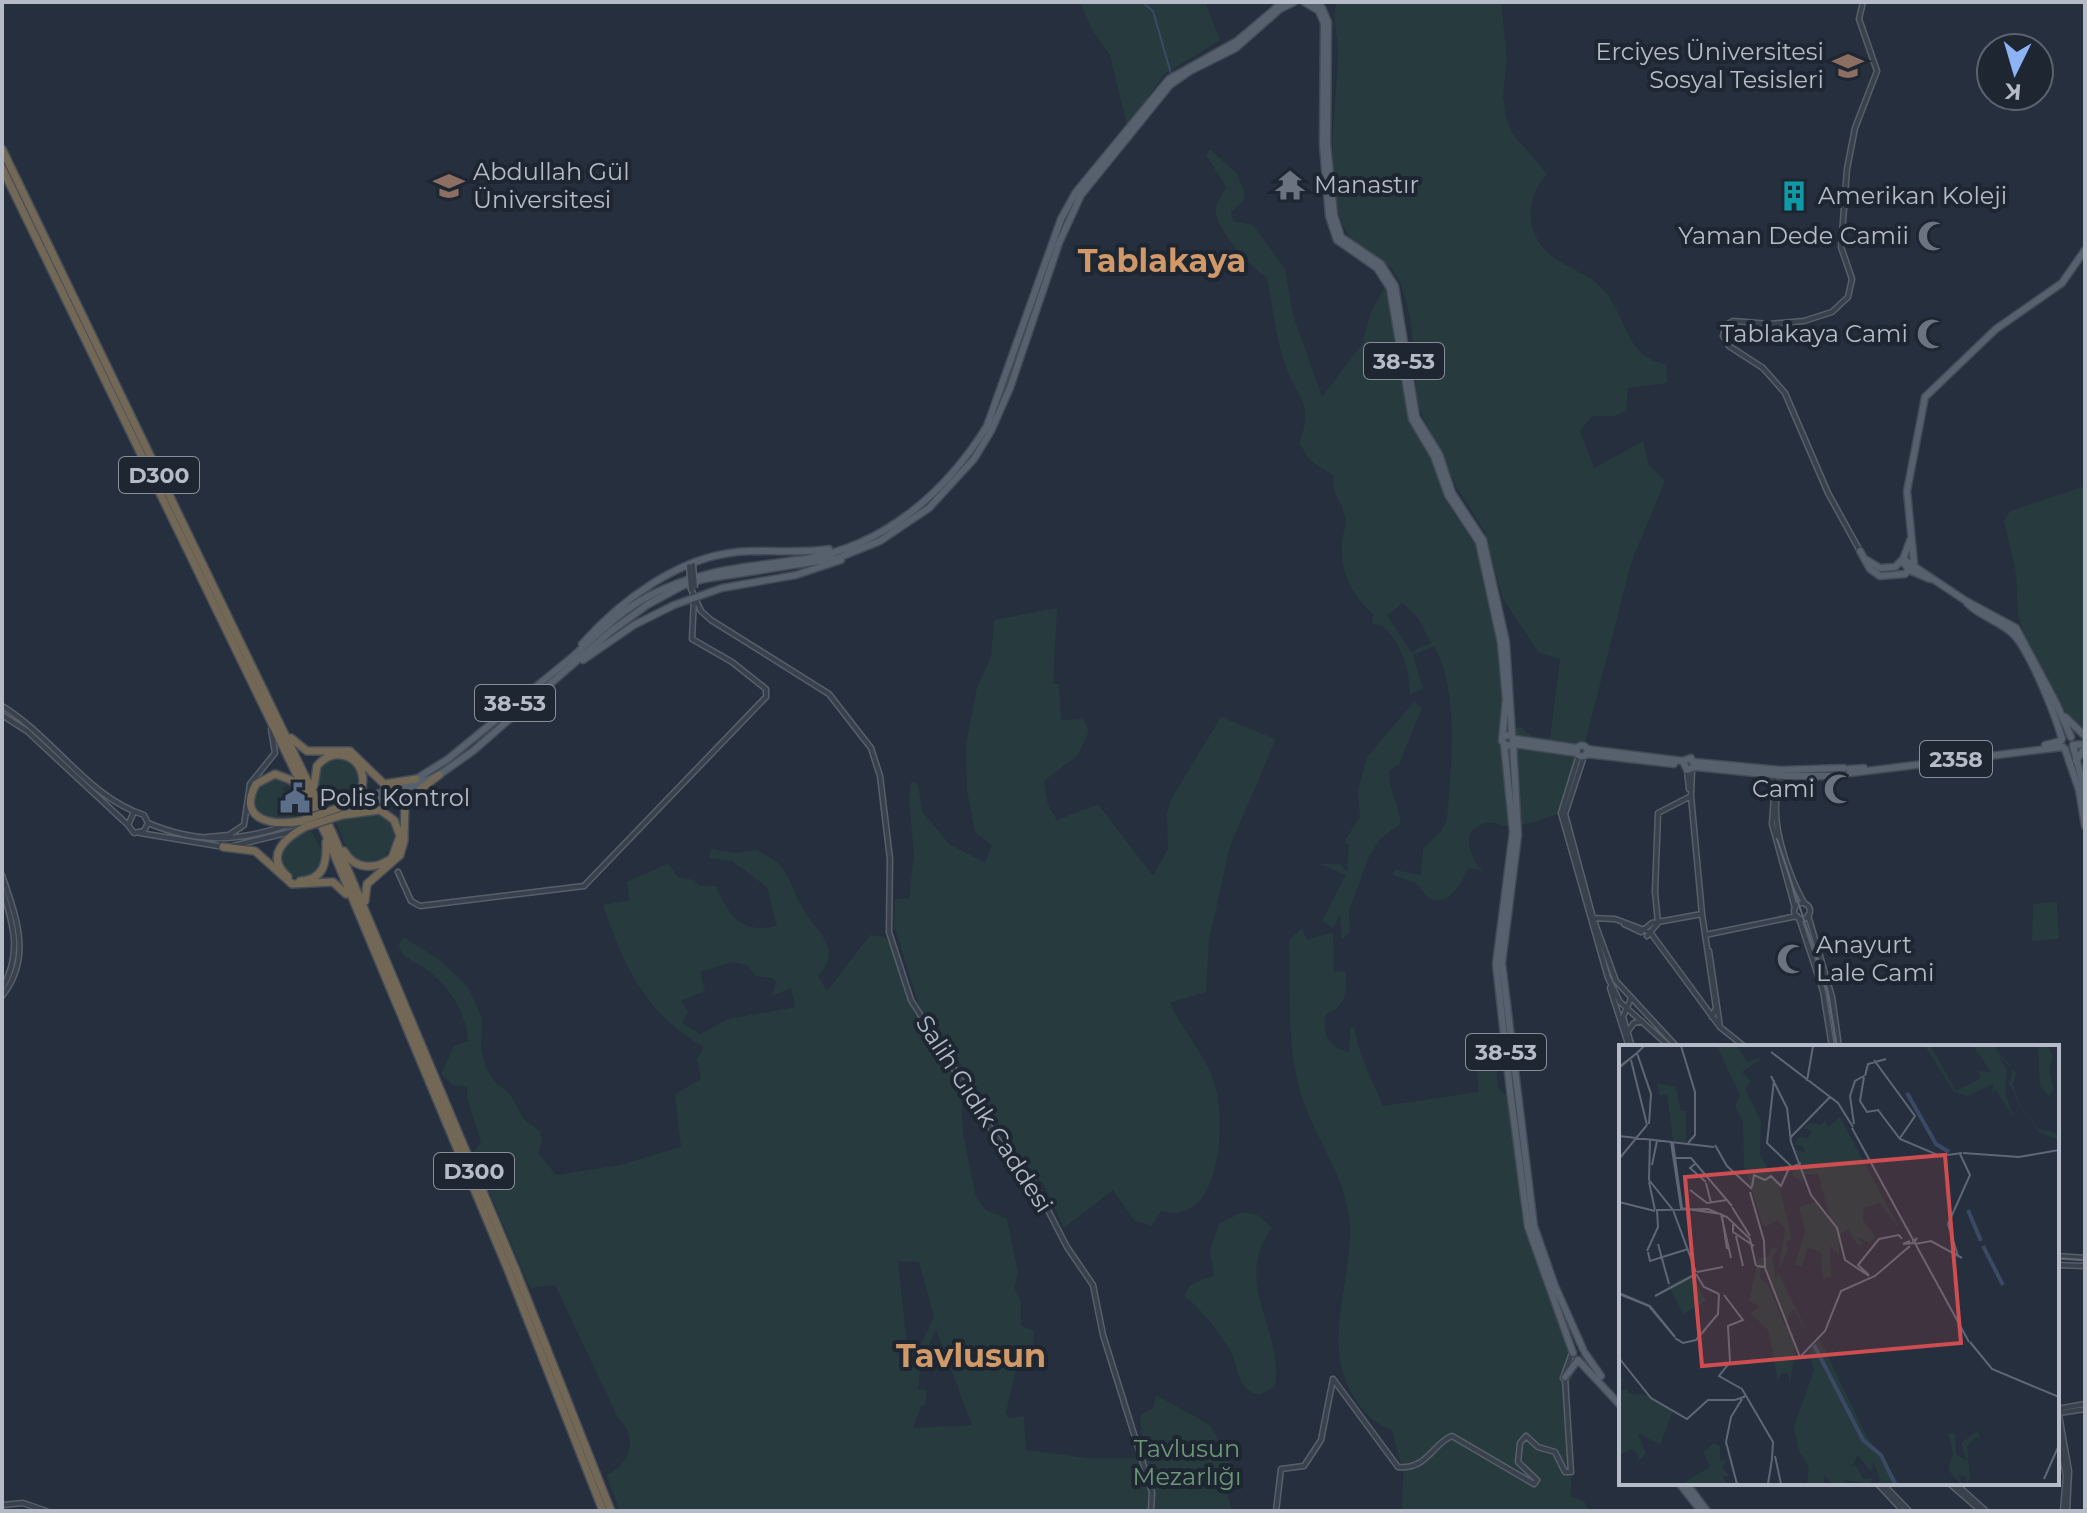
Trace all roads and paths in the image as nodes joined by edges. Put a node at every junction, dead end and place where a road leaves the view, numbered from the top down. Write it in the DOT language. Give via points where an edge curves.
graph roads {
  1 [pos="1283,2"];
  2 [pos="1294,2"];
  3 [pos="1304,2"];
  4 [pos="1315,2"];
  5 [pos="1863,2"];
  6 [pos="1234,46"];
  7 [pos="1124,139"];
  8 [pos="2,149"];
  9 [pos="2,168"];
  10 [pos="2085,250"];
  11 [pos="1912,532"];
  12 [pos="845,548"];
  13 [pos="861,548"];
  14 [pos="1860,551"];
  15 [pos="1903,559"];
  16 [pos="1914,563"];
  17 [pos="691,565"];
  18 [pos="1877,570"];
  19 [pos="1909,570"];
  20 [pos="1933,580"];
  21 [pos="694,598"];
  22 [pos="1966,601"];
  23 [pos="570,663"];
  24 [pos="2,706"];
  25 [pos="2059,709"];
  26 [pos="2,715"];
  27 [pos="273,717"];
  28 [pos="1513,719"];
  29 [pos="1513,739"];
  30 [pos="1504,740"];
  31 [pos="1530,741"];
  32 [pos="2085,742"];
  33 [pos="2067,743"];
  34 [pos="1582,752"];
  35 [pos="2076,761"];
  36 [pos="1689,766"];
  37 [pos="1847,772"];
  38 [pos="439,775"];
  39 [pos="1772,775"];
  40 [pos="1785,776"];
  41 [pos="416,779"];
  42 [pos="2085,791"];
  43 [pos="1691,796"];
  44 [pos="314,801"];
  45 [pos="340,812"];
  46 [pos="133,814"];
  47 [pos="148,823"];
  48 [pos="303,824"];
  49 [pos="128,825"];
  50 [pos="2085,826"];
  51 [pos="140,833"];
  52 [pos="329,834"];
  53 [pos="200,838"];
  54 [pos="223,847"];
  55 [pos="398,872"];
  56 [pos="2,875"];
  57 [pos="2,889"];
  58 [pos="1805,904"];
  59 [pos="1794,909"];
  60 [pos="1702,914"];
  61 [pos="1808,915"];
  62 [pos="1798,917"];
  63 [pos="1591,918"];
  64 [pos="360,920"];
  65 [pos="1779,920"];
  66 [pos="1658,923"];
  67 [pos="1643,930"];
  68 [pos="1649,935"];
  69 [pos="1704,936"];
  70 [pos="380,945"];
  71 [pos="1608,978"];
  72 [pos="2,989"];
  73 [pos="1625,992"];
  74 [pos="2,996"];
  75 [pos="1631,998"];
  76 [pos="1619,999"];
  77 [pos="1627,1006"];
  78 [pos="1712,1017"];
  79 [pos="1619,1018"];
  80 [pos="1644,1021"];
  81 [pos="1720,1027"];
  82 [pos="1627,1033"];
  83 [pos="1629,1045"];
  84 [pos="1630,1045"];
  85 [pos="1668,1045"];
  86 [pos="1675,1045"];
  87 [pos="1742,1045"];
  88 [pos="1832,1045"];
  89 [pos="1839,1045"];
  90 [pos="2059,1256"];
  91 [pos="2085,1258"];
  92 [pos="2059,1265"];
  93 [pos="2085,1266"];
  94 [pos="1584,1351"];
  95 [pos="1573,1353"];
  96 [pos="1578,1360"];
  97 [pos="1589,1369"];
  98 [pos="1565,1377"];
  99 [pos="1565,1392"];
  100 [pos="1619,1401"];
  101 [pos="1619,1402"];
  102 [pos="2085,1406"];
  103 [pos="2059,1412"];
  104 [pos="2059,1417"];
  105 [pos="2059,1439"];
  106 [pos="1681,1485"];
  107 [pos="1688,1485"];
  108 [pos="1881,1485"];
  109 [pos="1954,1485"];
  110 [pos="2,1505"];
  111 [pos="46,1511"];
  112 [pos="603,1511"];
  113 [pos="611,1511"];
  114 [pos="1151,1511"];
  115 [pos="1276,1511"];
  116 [pos="1701,1511"];
  117 [pos="1707,1511"];
  118 [pos="1906,1511"];
  119 [pos="1984,1511"];
  120 [pos="2065,1511"];
  1 -- 6 [label="main road, 38-53"];
  2 -- 6 [label="main road, 38-53"];
  3 -- 30 [label="main road, 38-53" via="1319,11 1324,23 1323,145 1329,216 1337,240 1377,268 1390,288 1412,419 1434,456 1448,495 1479,542 1501,643"];
  4 -- 28 [label="main road, 38-53" via="1328,22 1327,145 1334,215 1341,237 1381,264 1397,292 1416,417 1439,454 1452,493 1483,540 1506,642"];
  5 -- 14 [label="street" via="1859,19 1877,71 1855,128 1847,169 1841,247 1852,279 1848,297 1832,312 1804,321 1733,321 1723,336 1785,393 1828,493"];
  6 -- 7 [label="main road, 38-53" via="1172,76"];
  7 -- 12 [label="main road, 38-53" via="1076,192 1061,219 1004,386 968,456 947,482 902,519"];
  7 -- 13 [label="main road, 38-53" via="1068,219 1010,388 974,459 929,508"];
  8 -- 27 [label="highway, D300"];
  9 -- 27 [label="highway, D300"];
  10 -- 11 [label="main road" via="2065,281 1996,329 1924,399 1908,485"];
  11 -- 15 [label="main road"];
  11 -- 16 [label="main road"];
  12 -- 17 [label="main road" via="739,552"];
  12 -- 23 [label="main road, 38-53" via="682,580 644,598"];
  13 -- 21 [label="main road" via="806,573"];
  13 -- 23 [label="main road, 38-53" via="804,566 682,586 647,605"];
  14 -- 18 [label="main road"];
  15 -- 16 [label="main road"];
  15 -- 18 [label="main road" via="1892,568"];
  15 -- 19 [label="main road"];
  16 -- 19 [label="main road"];
  16 -- 20 [label="main road"];
  17 -- 21 [label="street, bridge"];
  17 -- 23 [label="main road" via="628,602 596,629"];
  18 -- 19 [label="main road" via="1903,575"];
  19 -- 20 [label="main road"];
  20 -- 22 [label="main road"];
  21 -- 23 [label="main road"];
  21 -- 55 [label="street" via="693,640 740,668 766,689 766,697 584,886 420,906 411,901"];
  21 -- 114 [label="street, Salih Gıdık Caddesi" via="718,626 829,694 872,751 890,859 889,932 911,1000 1000,1143 1033,1181 1093,1285 1103,1335 1152,1492"];
  22 -- 25 [label="main road" via="2016,628"];
  22 -- 33 [label="main road" via="2014,636"];
  23 -- 38 [label="main road, 38-53"];
  23 -- 41 [label="main road, 38-53"];
  24 -- 46 [label="street" via="40,732 94,785"];
  25 -- 32 [label="main road"];
  25 -- 33 [label="main road"];
  26 -- 49 [label="street" via="27,731"];
  27 -- 41 [label="highway" via="300,748 350,751 384,784"];
  27 -- 44 [label="highway, D300"];
  27 -- 53 [label="street" via="275,753 250,784 244,825 229,835"];
  28 -- 29 [label="main road, 38-53"];
  28 -- 31 [label="main road"];
  29 -- 30 [label="main road"];
  29 -- 30 [label="main road"];
  29 -- 31 [label="main road"];
  29 -- 34 [label="main road"];
  29 -- 94 [label="main road" via="1518,835 1502,963 1534,1226"];
  30 -- 95 [label="main road, 38-53" via="1513,832 1496,948 1508,1074 1528,1227"];
  31 -- 34 [label="main road"];
  32 -- 33 [label="main road"];
  32 -- 35 [label="main road"];
  33 -- 35 [label="main road"];
  33 -- 37 [label="main road"];
  33 -- 50 [label="main road"];
  34 -- 36 [label="main road"];
  34 -- 63 [label="street" via="1560,811"];
  35 -- 42 [label="main road"];
  36 -- 37 [label="main road"];
  36 -- 39 [label="main road"];
  36 -- 43 [label="street"];
  37 -- 40 [label="main road"];
  38 -- 45 [label="main road, 38-53"];
  38 -- 70 [label="highway" via="407,796 400,855 365,889"];
  39 -- 40 [label="main road"];
  39 -- 59 [label="street" via="1772,824"];
  40 -- 58 [label="street" via="1779,787 1777,827"];
  41 -- 45 [label="main road, 38-53"];
  43 -- 60 [label="street"];
  43 -- 66 [label="street" via="1658,815"];
  44 -- 45 [label="highway" via="317,766 328,756 348,755 362,769 363,783"];
  44 -- 48 [label="highway" via="281,775 267,776 253,788 253,808 261,819"];
  44 -- 52 [label="highway, D300"];
  45 -- 48 [label="highway, bridge"];
  45 -- 52 [label="highway" via="370,809 388,814 400,836 397,851 384,863 363,866 348,858"];
  46 -- 47 [label="street" via="144,815"];
  46 -- 49 [label="street"];
  47 -- 51 [label="street"];
  47 -- 53 [label="street"];
  48 -- 52 [label="highway" via="285,838 278,852 283,872 294,880 320,872"];
  48 -- 53 [label="street" via="245,838"];
  48 -- 54 [label="street"];
  49 -- 51 [label="street"];
  51 -- 54 [label="street"];
  52 -- 64 [label="highway, D300"];
  52 -- 70 [label="highway, D300"];
  54 -- 64 [label="highway" via="255,851 292,884 338,885"];
  56 -- 74 [label="street" via="21,950 17,971"];
  57 -- 72 [label="street" via="16,946"];
  58 -- 59 [label="street"];
  58 -- 61 [label="street"];
  59 -- 62 [label="street"];
  59 -- 65 [label="street"];
  60 -- 66 [label="street"];
  60 -- 69 [label="street"];
  61 -- 62 [label="street"];
  61 -- 89 [label="street" via="1832,997"];
  62 -- 65 [label="street"];
  62 -- 88 [label="street" via="1826,1002"];
  63 -- 67 [label="street" via="1615,919"];
  63 -- 71 [label="street"];
  63 -- 73 [label="street" via="1614,978"];
  64 -- 112 [label="highway, D300"];
  65 -- 69 [label="street"];
  66 -- 67 [label="street"];
  66 -- 68 [label="street"];
  67 -- 68 [label="street"];
  68 -- 78 [label="street"];
  69 -- 78 [label="street" via="1716,1008"];
  69 -- 81 [label="street"];
  70 -- 113 [label="highway, D300"];
  71 -- 76 [label="street"];
  71 -- 79 [label="street"];
  73 -- 75 [label="street"];
  73 -- 76 [label="street"];
  75 -- 77 [label="street"];
  75 -- 86 [label="street"];
  76 -- 77 [label="street"];
  76 -- 79 [label="street"];
  77 -- 80 [label="street"];
  77 -- 82 [label="street"];
  78 -- 81 [label="street"];
  79 -- 83 [label="street"];
  80 -- 82 [label="street" via="1632,1024"];
  80 -- 85 [label="street"];
  81 -- 87 [label="street"];
  82 -- 84 [label="street"];
  90 -- 91 [label="street"];
  92 -- 93 [label="street"];
  94 -- 95 [label="main road" via="1578,1348"];
  94 -- 96 [label="main road"];
  94 -- 100 [label="main road"];
  95 -- 96 [label="main road"];
  95 -- 99 [label="street" via="1563,1373"];
  96 -- 97 [label="main road"];
  96 -- 98 [label="main road"];
  97 -- 98 [label="main road" via="1575,1368"];
  97 -- 101 [label="main road"];
  98 -- 99 [label="street"];
  99 -- 115 [label="street" via="1571,1472 1566,1473 1555,1452 1525,1437 1518,1462 1536,1484 1452,1436 1429,1457 1398,1467 1335,1379 1316,1450 1304,1466 1284,1467"];
  102 -- 103 [label="street"];
  104 -- 120 [label="street" via="2069,1471"];
  105 -- 120 [label="street"];
  106 -- 116 [label="main road"];
  107 -- 117 [label="main road"];
  108 -- 118 [label="street"];
  109 -- 119 [label="street"];
  110 -- 111 [label="street" via="23,1503"];
}
